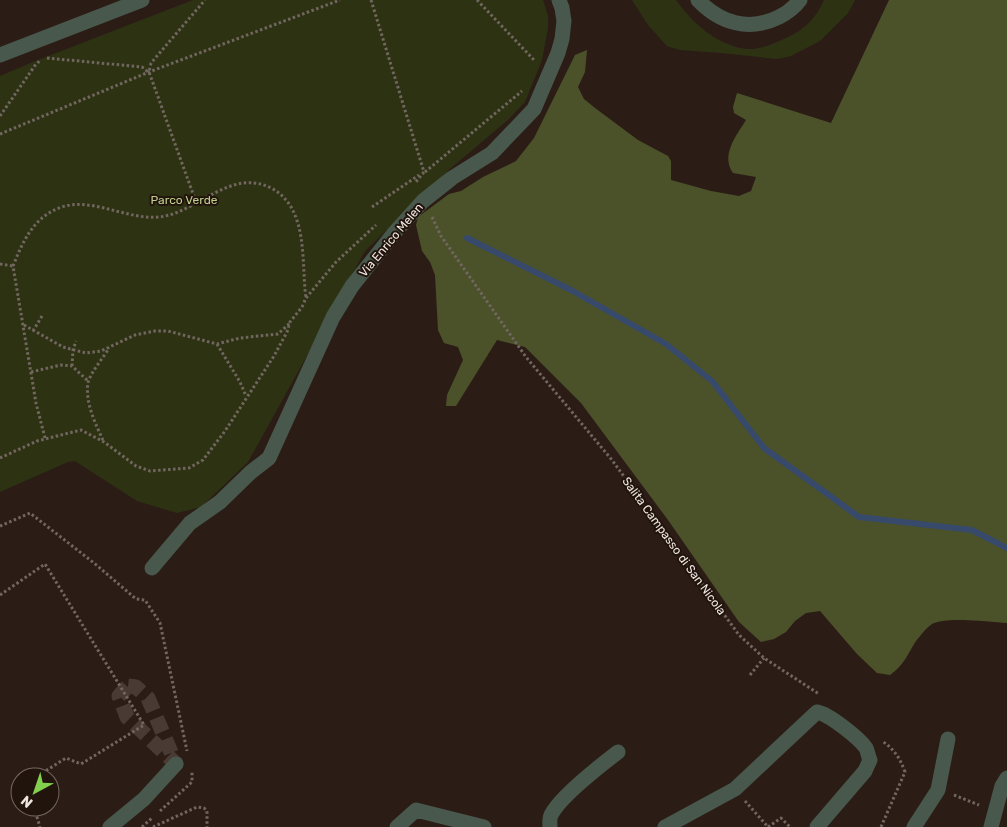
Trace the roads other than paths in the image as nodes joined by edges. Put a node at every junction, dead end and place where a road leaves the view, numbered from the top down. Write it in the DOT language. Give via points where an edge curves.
graph roads {
  1 [pos="142,0"];
  2 [pos="559,0"];
  3 [pos="698,0"];
  4 [pos="800,0"];
  5 [pos="0,55"];
  6 [pos="152,568"];
  7 [pos="948,739"];
  8 [pos="618,752"];
  9 [pos="176,764"];
  10 [pos="1007,778"];
  11 [pos="110,827"];
  12 [pos="397,827"];
  13 [pos="484,827"];
  14 [pos="550,827"];
  15 [pos="665,827"];
  16 [pos="817,827"];
  17 [pos="914,827"];
  18 [pos="991,827"];
  1 -- 5 [label="street"];
  2 -- 6 [label="street, Via Enrico Melen" via="564,21 562,39 534,109 492,153 423,201 395,232 352,286 333,317 270,458 220,502 190,523"];
  3 -- 4 [label="street" via="723,19 750,25 763,24 780,16"];
  7 -- 17 [label="street" via="938,790"];
  8 -- 14 [label="street" via="592,772 557,807 550,816"];
  9 -- 11 [label="street" via="144,799"];
  10 -- 18 [label="street"];
  12 -- 13 [label="street" via="416,810"];
  15 -- 16 [label="street" via="735,789 817,712 837,722 864,747 870,760 865,771"];
}
